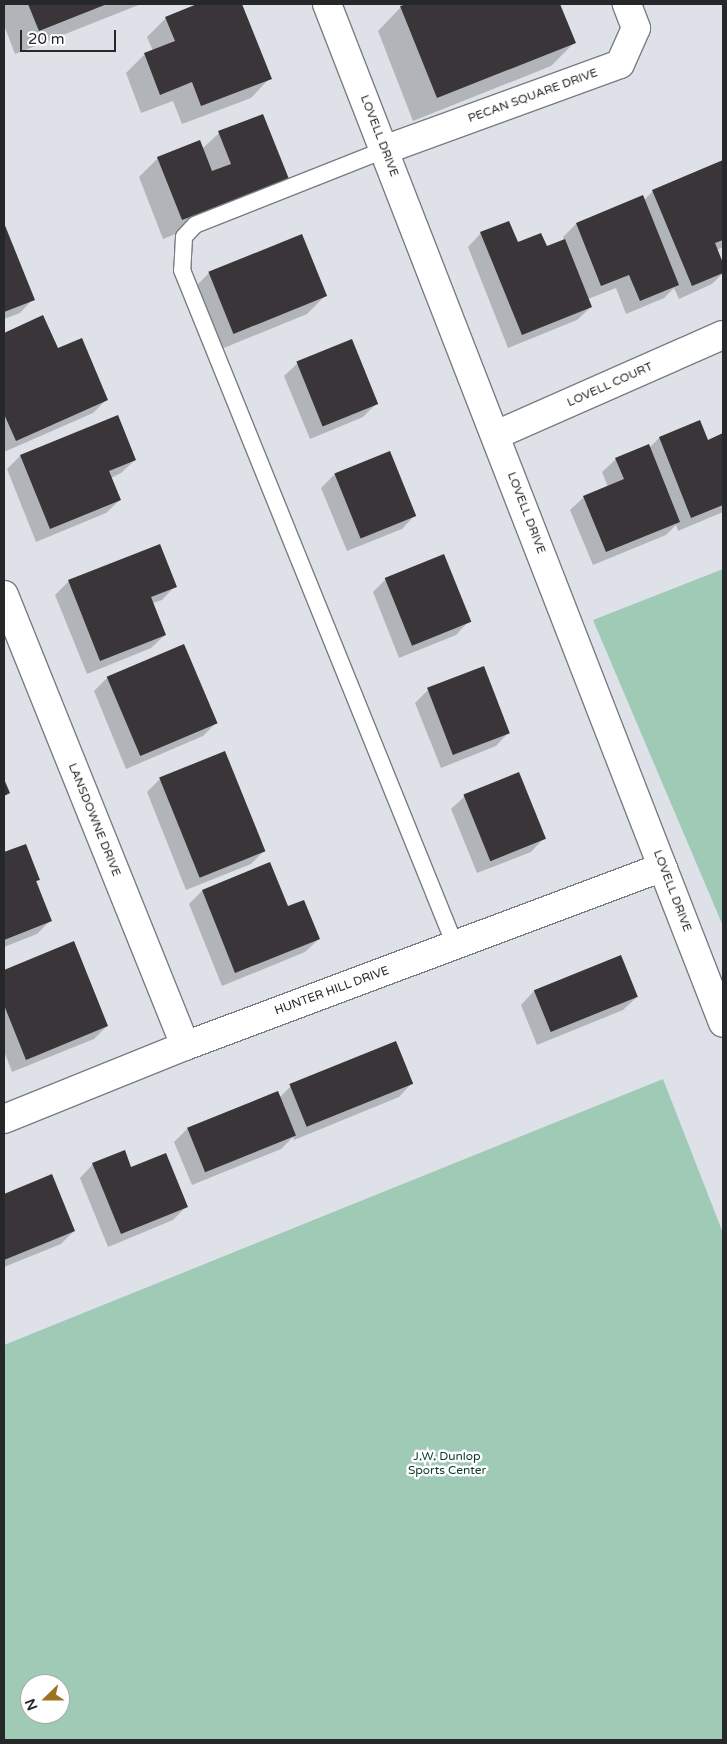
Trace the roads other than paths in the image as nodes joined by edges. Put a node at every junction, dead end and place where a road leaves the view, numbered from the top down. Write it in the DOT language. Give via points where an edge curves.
graph roads {
  1 [pos="327,4"];
  2 [pos="627,4"];
  3 [pos="384,150"];
  4 [pos="723,335"];
  5 [pos="496,435"];
  6 [pos="4,595"];
  7 [pos="663,867"];
  8 [pos="455,945"];
  9 [pos="723,1023"];
  10 [pos="185,1046"];
  11 [pos="4,1119"];
  1 -- 3 [label="street, LOVELL DRIVE"];
  2 -- 3 [label="street, PECAN SQUARE DRIVE" via="636,28 620,64"];
  3 -- 5 [label="street, LOVELL DRIVE"];
  3 -- 8 [label="lane" via="195,225 184,237 182,270"];
  4 -- 5 [label="street, LOVELL COURT"];
  5 -- 7 [label="street, LOVELL DRIVE"];
  6 -- 10 [label="street, LANSDOWNE DRIVE"];
  7 -- 8 [label="street, HUNTER HILL DRIVE"];
  7 -- 9 [label="street, LOVELL DRIVE"];
  8 -- 10 [label="street, HUNTER HILL DRIVE"];
  10 -- 11 [label="street, HUNTER HILL DRIVE"];
}
